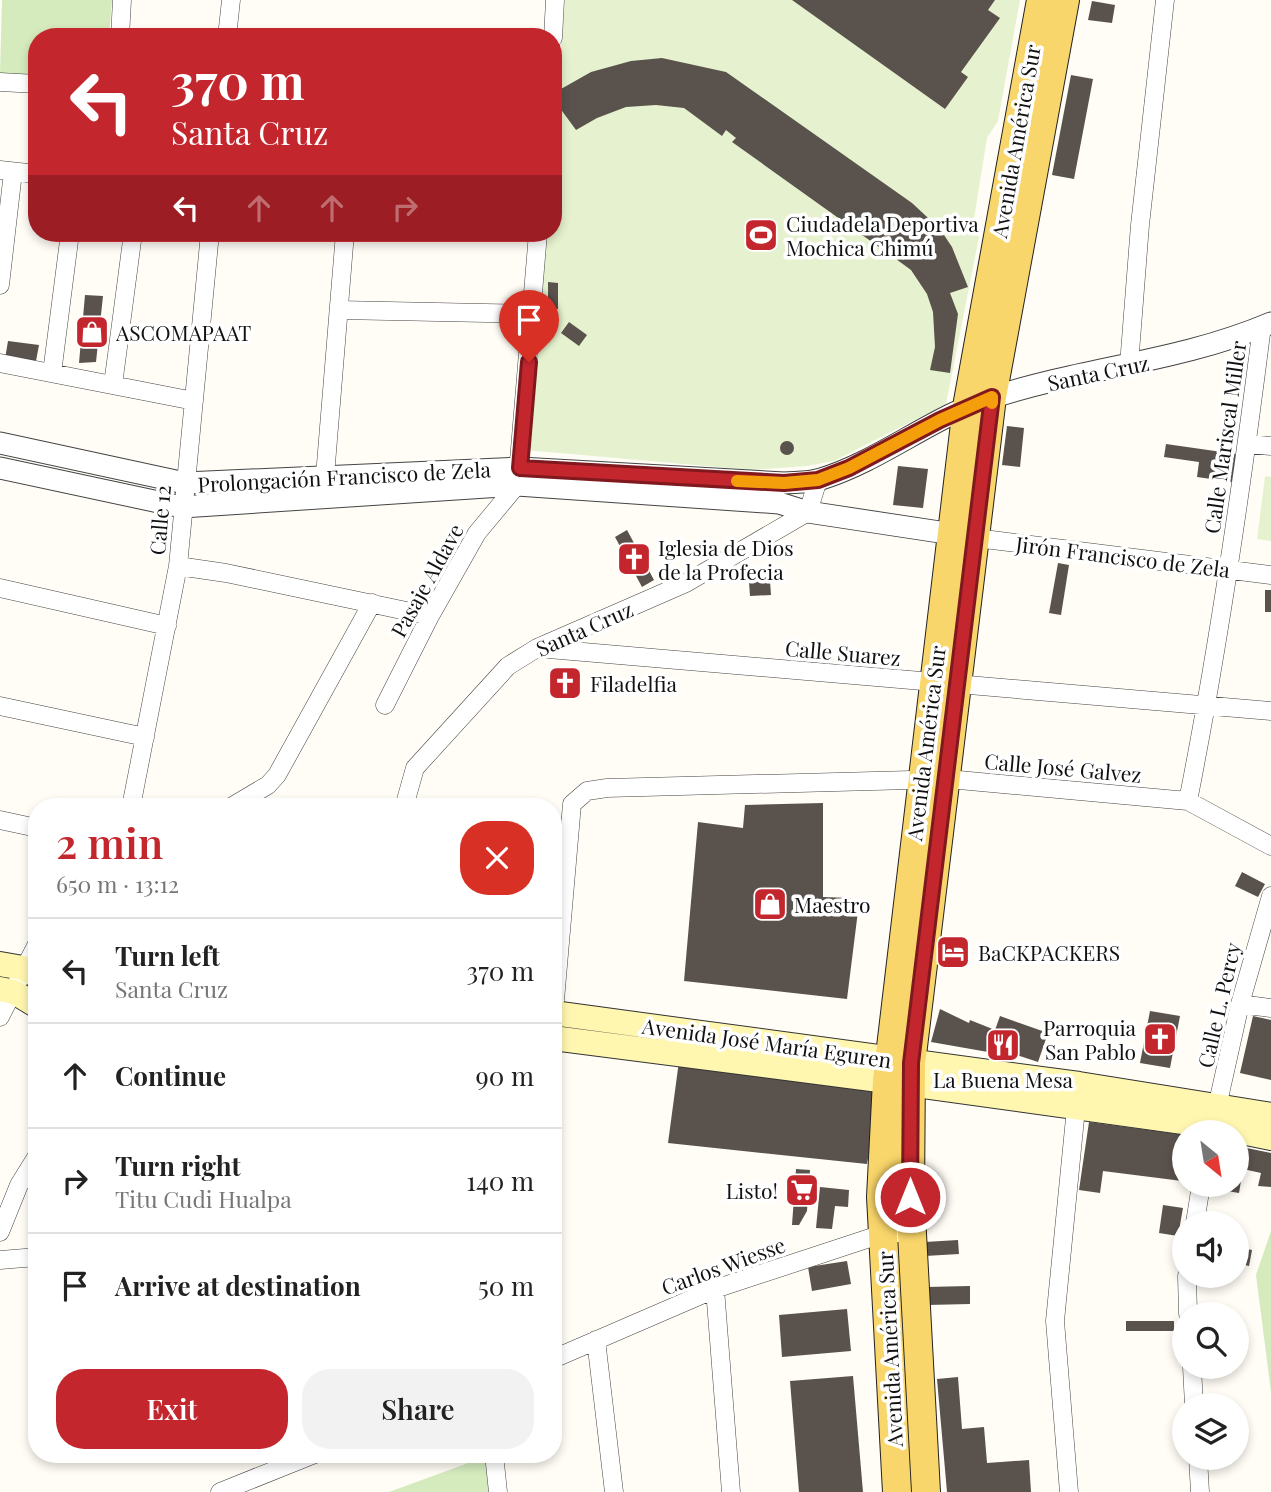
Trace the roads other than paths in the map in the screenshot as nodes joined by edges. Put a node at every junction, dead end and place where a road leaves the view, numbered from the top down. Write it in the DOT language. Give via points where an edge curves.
graph roads {
  1 [pos="122,0"];
  2 [pos="231,0"];
  3 [pos="555,0"];
  4 [pos="1041,0"];
  5 [pos="1065,0"];
  6 [pos="1165,0"];
  7 [pos="120,28"];
  8 [pos="228,28"];
  9 [pos="554,28"];
  10 [pos="0,82"];
  11 [pos="28,84"];
  12 [pos="6,171"];
  13 [pos="28,173"];
  14 [pos="69,242"];
  15 [pos="132,242"];
  16 [pos="209,242"];
  17 [pos="344,242"];
  18 [pos="537,242"];
  19 [pos="0,285"];
  20 [pos="339,310"];
  21 [pos="532,314"];
  22 [pos="1267,324"];
  23 [pos="0,363"];
  24 [pos="1129,365"];
  25 [pos="52,373"];
  26 [pos="113,385"];
  27 [pos="194,401"];
  28 [pos="980,402"];
  29 [pos="0,443"];
  30 [pos="1248,444"];
  31 [pos="1271,446"];
  32 [pos="0,468"];
  33 [pos="325,476"];
  34 [pos="519,476"];
  35 [pos="818,480"];
  36 [pos="185,483"];
  37 [pos="182,507"];
  38 [pos="808,512"];
  39 [pos="964,536"];
  40 [pos="178,566"];
  41 [pos="1228,570"];
  42 [pos="1271,575"];
  43 [pos="0,588"];
  44 [pos="372,603"];
  45 [pos="430,616"];
  46 [pos="167,626"];
  47 [pos="537,648"];
  48 [pos="946,684"];
  49 [pos="385,705"];
  50 [pos="0,706"];
  51 [pos="1207,706"];
  52 [pos="1271,711"];
  53 [pos="145,737"];
  54 [pos="934,778"];
  55 [pos="133,798"];
  56 [pos="246,798"];
  57 [pos="407,798"];
  58 [pos="1188,801"];
  59 [pos="0,820"];
  60 [pos="28,826"];
  61 [pos="1271,846"];
  62 [pos="1271,896"];
  63 [pos="562,919"];
  64 [pos="20,969"];
  65 [pos="7,991"];
  66 [pos="28,1002"];
  67 [pos="1240,1004"];
  68 [pos="1271,1009"];
  69 [pos="0,1017"];
  70 [pos="562,1023"];
  71 [pos="899,1072"];
  72 [pos="1077,1096"];
  73 [pos="1271,1115"];
  74 [pos="1209,1120"];
  75 [pos="1213,1120"];
  76 [pos="1223,1120"];
  77 [pos="1250,1132"];
  78 [pos="1271,1138"];
  79 [pos="28,1170"];
  80 [pos="0,1232"];
  81 [pos="913,1232"];
  82 [pos="882,1234"];
  83 [pos="28,1258"];
  84 [pos="0,1260"];
  85 [pos="715,1289"];
  86 [pos="596,1340"];
  87 [pos="562,1355"];
  88 [pos="273,1463"];
  89 [pos="495,1463"];
  90 [pos="1199,1470"];
  91 [pos="222,1492"];
  92 [pos="498,1492"];
  93 [pos="614,1492"];
  94 [pos="731,1492"];
  95 [pos="897,1492"];
  96 [pos="926,1492"];
  97 [pos="1069,1492"];
  98 [pos="1200,1492"];
  1 -- 7 [label="street"];
  2 -- 8 [label="street"];
  3 -- 9 [label="street"];
  4 -- 28 [label="main road, Avenida América Sur"];
  5 -- 28 [label="main road, Avenida América Sur"];
  6 -- 24 [label="street"];
  10 -- 11 [label="street"];
  12 -- 13 [label="street"];
  12 -- 19 [label="street"];
  14 -- 25 [label="street"];
  15 -- 26 [label="street"];
  16 -- 27 [label="street, Calle 12"];
  17 -- 20 [label="street"];
  18 -- 21 [label="street"];
  20 -- 21 [label="street"];
  20 -- 33 [label="street"];
  21 -- 34 [label="street"];
  22 -- 24 [label="street, Santa Cruz" via="1198,351"];
  22 -- 30 [label="street, Calle Mariscal Miller"];
  23 -- 25 [label="street"];
  24 -- 28 [label="street, Santa Cruz"];
  25 -- 26 [label="street"];
  26 -- 27 [label="street"];
  27 -- 36 [label="street, Calle 12"];
  28 -- 35 [label="street, Santa Cruz"];
  28 -- 39 [label="main road, Avenida América Sur"];
  29 -- 36 [label="street, Prolongación Francisco de Zela"];
  30 -- 31 [label="street"];
  30 -- 41 [label="street, Calle Mariscal Miller"];
  32 -- 37 [label="street, Prolongación Francisco de Zela"];
  33 -- 34 [label="street, Prolongación Francisco de Zela"];
  33 -- 36 [label="street, Prolongación Francisco de Zela"];
  34 -- 35 [label="street, Prolongación Francisco de Zela"];
  34 -- 37 [label="street, Prolongación Francisco de Zela"];
  34 -- 38 [label="street, Prolongación Francisco de Zela" via="779,503"];
  34 -- 45 [label="street, Pasaje Aldave" via="477,533"];
  35 -- 38 [label="street"];
  36 -- 37 [label="street, Calle 12"];
  37 -- 40 [label="street, Calle 12"];
  38 -- 39 [label="street, Jirón Francisco de Zela"];
  38 -- 47 [label="street, Santa Cruz" via="686,583"];
  39 -- 41 [label="street, Jirón Francisco de Zela"];
  39 -- 48 [label="main road, Avenida América Sur"];
  40 -- 44 [label="street"];
  40 -- 46 [label="street, Calle 12"];
  41 -- 42 [label="street, Jirón Francisco de Zela"];
  41 -- 51 [label="street, Calle Mariscal Miller"];
  43 -- 46 [label="street"];
  44 -- 45 [label="street"];
  44 -- 56 [label="street" via="276,775"];
  45 -- 49 [label="street, Pasaje Aldave"];
  46 -- 53 [label="street, Calle 12"];
  47 -- 48 [label="street, Calle Suarez"];
  47 -- 57 [label="street, Santa Cruz" via="508,666 415,768"];
  48 -- 51 [label="street, Calle Suarez"];
  48 -- 54 [label="main road, Avenida América Sur"];
  50 -- 53 [label="street"];
  51 -- 52 [label="street, Calle Suarez"];
  51 -- 58 [label="street, Calle Mariscal Miller"];
  53 -- 55 [label="street, Calle 12"];
  54 -- 58 [label="street, Calle José Galvez"];
  54 -- 63 [label="street, Calle José Galvez" via="587,791 572,804"];
  54 -- 71 [label="main road, Avenida América Sur"];
  58 -- 61 [label="street, Calle José Galvez"];
  59 -- 60 [label="street"];
  62 -- 67 [label="street, Calle L. Percy"];
  64 -- 65 [label="street"];
  65 -- 66 [label="main road"];
  65 -- 69 [label="street"];
  67 -- 68 [label="street"];
  67 -- 75 [label="street, Calle L. Percy"];
  70 -- 71 [label="main road, Avenida José María Eguren"];
  71 -- 72 [label="main road, Avenida José María Eguren"];
  71 -- 81 [label="main road, Avenida América Sur"];
  71 -- 82 [label="main road, Avenida América Sur"];
  72 -- 74 [label="main road, Avenida José María Eguren" via="1163,1108"];
  72 -- 97 [label="street" via="1055,1321"];
  73 -- 76 [label="main road, Avenida José María Eguren"];
  77 -- 78 [label="main road, Avenida José María Eguren"];
  79 -- 80 [label="street"];
  81 -- 82 [label="street, Carlos Wiesse"];
  81 -- 96 [label="main road, Avenida América Sur"];
  82 -- 85 [label="street, Carlos Wiesse"];
  82 -- 95 [label="main road, Avenida América Sur"];
  83 -- 84 [label="street"];
  85 -- 86 [label="street, Carlos Wiesse"];
  85 -- 94 [label="street"];
  86 -- 87 [label="street, Carlos Wiesse"];
  86 -- 93 [label="street"];
  88 -- 91 [label="street"];
  89 -- 92 [label="street"];
  90 -- 98 [label="street"];
}
